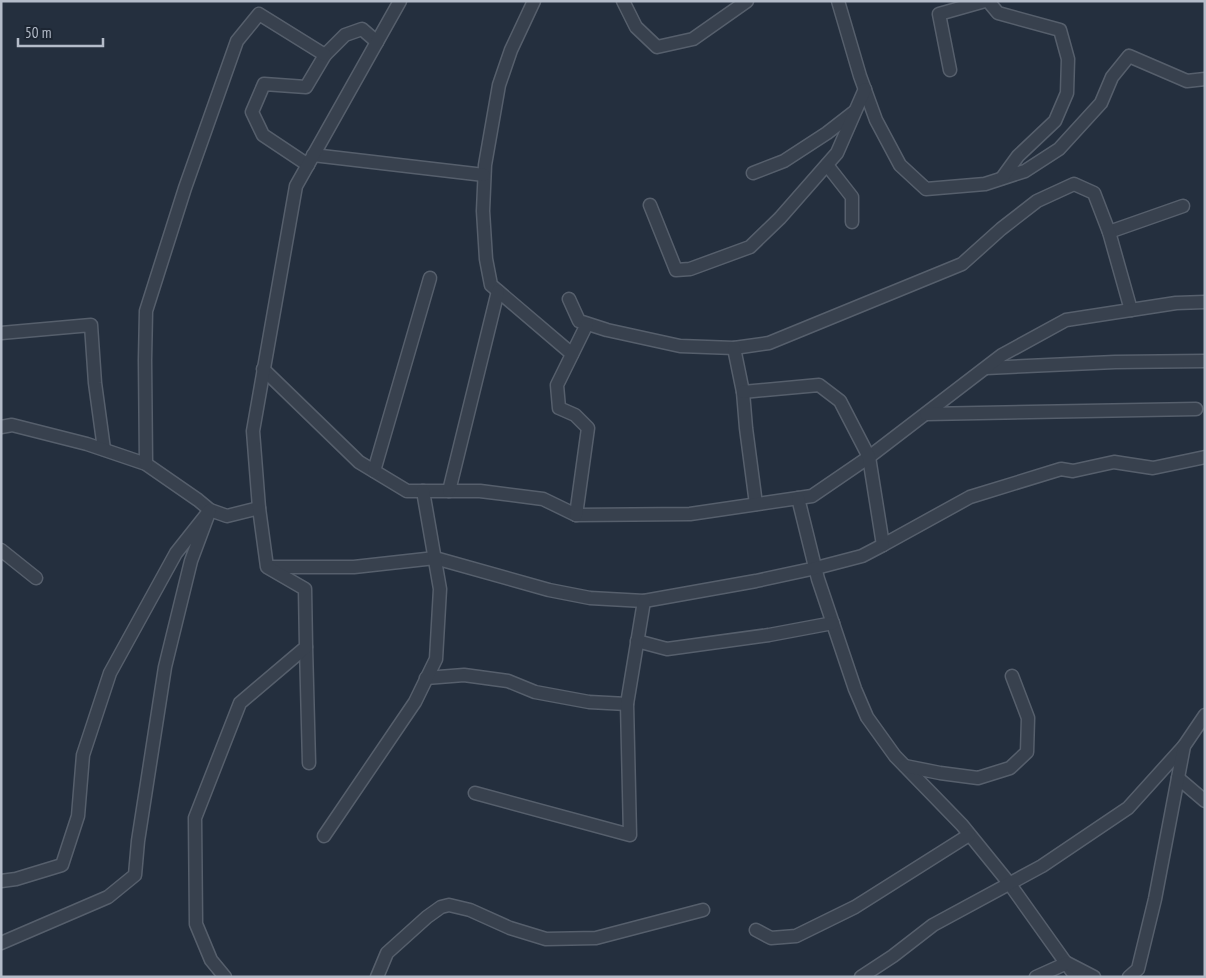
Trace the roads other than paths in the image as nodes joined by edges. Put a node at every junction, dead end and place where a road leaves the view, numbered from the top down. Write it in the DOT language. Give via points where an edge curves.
graph roads {
  1 [pos="400,1"];
  2 [pos="534,1"];
  3 [pos="623,1"];
  4 [pos="747,1"];
  5 [pos="838,1"];
  6 [pos="987,1"];
  7 [pos="377,42"];
  8 [pos="325,55"];
  9 [pos="950,70"];
  10 [pos="1205,79"];
  11 [pos="865,90"];
  12 [pos="856,110"];
  13 [pos="310,160"];
  14 [pos="826,166"];
  15 [pos="753,173"];
  16 [pos="484,175"];
  17 [pos="1002,178"];
  18 [pos="650,205"];
  19 [pos="1183,206"];
  20 [pos="852,222"];
  21 [pos="1109,232"];
  22 [pos="430,278"];
  23 [pos="498,291"];
  24 [pos="569,299"];
  25 [pos="1205,302"];
  26 [pos="1131,310"];
  27 [pos="588,324"];
  28 [pos="1,333"];
  29 [pos="734,348"];
  30 [pos="572,354"];
  31 [pos="1205,361"];
  32 [pos="986,368"];
  33 [pos="264,369"];
  34 [pos="743,392"];
  35 [pos="1196,409"];
  36 [pos="926,414"];
  37 [pos="1,426"];
  38 [pos="104,449"];
  39 [pos="869,457"];
  40 [pos="1205,457"];
  41 [pos="146,464"];
  42 [pos="374,471"];
  43 [pos="423,491"];
  44 [pos="449,491"];
  45 [pos="798,498"];
  46 [pos="756,504"];
  47 [pos="259,508"];
  48 [pos="210,510"];
  49 [pos="576,515"];
  50 [pos="883,545"];
  51 [pos="1,550"];
  52 [pos="435,558"];
  53 [pos="267,566"];
  54 [pos="816,568"];
  55 [pos="36,578"];
  56 [pos="644,601"];
  57 [pos="833,622"];
  58 [pos="638,641"];
  59 [pos="306,647"];
  60 [pos="1012,676"];
  61 [pos="426,678"];
  62 [pos="627,704"];
  63 [pos="1205,715"];
  64 [pos="1184,746"];
  65 [pos="309,763"];
  66 [pos="905,766"];
  67 [pos="1178,778"];
  68 [pos="475,793"];
  69 [pos="1205,802"];
  70 [pos="970,834"];
  71 [pos="324,836"];
  72 [pos="1,881"];
  73 [pos="1008,883"];
  74 [pos="703,910"];
  75 [pos="756,930"];
  76 [pos="1,943"];
  77 [pos="1067,963"];
  78 [pos="225,977"];
  79 [pos="377,977"];
  80 [pos="861,977"];
  81 [pos="1036,977"];
  82 [pos="1076,977"];
  83 [pos="1094,977"];
  84 [pos="1129,977"];
  1 -- 7 [label="street"];
  2 -- 16 [label="street" via="499,85"];
  3 -- 4 [label="street" via="636,27 657,47 693,39"];
  5 -- 11 [label="street"];
  6 -- 9 [label="street" via="940,14"];
  6 -- 17 [label="street" via="998,13 1060,30 1068,59 1067,92 1055,121 1018,156"];
  7 -- 8 [label="street" via="362,29 345,35"];
  7 -- 13 [label="street"];
  8 -- 13 [label="street" via="306,87 264,84 252,112 263,135"];
  8 -- 41 [label="street" via="259,14 237,40 146,310"];
  10 -- 17 [label="street" via="1187,81 1129,56 1112,77 1101,102 1059,149 1024,172"];
  11 -- 12 [label="street"];
  11 -- 17 [label="street" via="876,120 900,165 926,189 985,184"];
  12 -- 14 [label="street" via="838,153"];
  12 -- 15 [label="street" via="784,161"];
  13 -- 16 [label="street"];
  13 -- 33 [label="street" via="296,186"];
  14 -- 18 [label="street" via="750,247 690,269 676,270"];
  14 -- 20 [label="street" via="852,197"];
  16 -- 23 [label="street" via="486,259 491,285"];
  19 -- 21 [label="street"];
  21 -- 26 [label="street"];
  21 -- 29 [label="street" via="1094,193 1074,184 1037,201 962,264 769,343"];
  22 -- 42 [label="street"];
  23 -- 30 [label="street"];
  23 -- 44 [label="street"];
  24 -- 27 [label="street" via="579,321"];
  25 -- 26 [label="street" via="1176,302"];
  26 -- 32 [label="street" via="1066,320 1002,355"];
  27 -- 29 [label="street" via="680,346"];
  27 -- 30 [label="street"];
  28 -- 38 [label="street" via="91,325"];
  29 -- 34 [label="street"];
  30 -- 49 [label="street" via="557,385 559,408 575,415 588,428"];
  31 -- 32 [label="street"];
  32 -- 36 [label="street"];
  33 -- 42 [label="street" via="359,462"];
  33 -- 47 [label="street" via="253,431"];
  34 -- 39 [label="street" via="819,384 840,401"];
  34 -- 46 [label="street"];
  35 -- 36 [label="street"];
  36 -- 39 [label="street"];
  37 -- 38 [label="street" via="12,425"];
  38 -- 41 [label="street"];
  39 -- 45 [label="street" via="812,496"];
  39 -- 50 [label="street"];
  40 -- 50 [label="street" via="1153,468 1114,462 1073,471 1061,469 970,497"];
  41 -- 48 [label="street"];
  42 -- 43 [label="street" via="407,491"];
  43 -- 44 [label="street"];
  43 -- 52 [label="street"];
  44 -- 49 [label="street" via="480,491 543,499"];
  45 -- 46 [label="street"];
  45 -- 54 [label="street"];
  46 -- 49 [label="street" via="690,514"];
  47 -- 48 [label="street" via="227,516"];
  47 -- 53 [label="street"];
  48 -- 72 [label="street" via="176,553 110,673 83,755 78,816 62,865"];
  48 -- 76 [label="street" via="191,560 165,667 135,875 108,897"];
  50 -- 54 [label="street" via="862,556"];
  51 -- 55 [label="street"];
  52 -- 53 [label="street" via="354,567"];
  52 -- 56 [label="street" via="550,590 590,598"];
  52 -- 61 [label="street" via="440,589 436,659"];
  53 -- 59 [label="street" via="306,589"];
  54 -- 56 [label="street"];
  54 -- 57 [label="street"];
  56 -- 58 [label="street"];
  57 -- 58 [label="street" via="769,635 667,649"];
  57 -- 66 [label="street" via="867,717"];
  58 -- 62 [label="street"];
  59 -- 65 [label="street"];
  59 -- 78 [label="street" via="240,703 196,818 196,924 211,960"];
  60 -- 66 [label="street" via="1028,718 1027,752 1010,768 978,778"];
  61 -- 62 [label="street" via="464,675 508,681 535,692 589,702"];
  61 -- 71 [label="street" via="414,702"];
  62 -- 68 [label="street" via="630,835"];
  63 -- 64 [label="street"];
  64 -- 67 [label="street"];
  64 -- 73 [label="street" via="1128,808 1042,866"];
  66 -- 70 [label="street"];
  67 -- 69 [label="street"];
  67 -- 84 [label="street" via="1151,917 1138,969"];
  70 -- 73 [label="street"];
  70 -- 75 [label="street" via="854,908 796,936 771,938"];
  73 -- 77 [label="street"];
  73 -- 80 [label="street" via="933,925"];
  74 -- 79 [label="street" via="596,938 546,939 449,905 434,912 387,953"];
  77 -- 81 [label="street"];
  77 -- 82 [label="street"];
  77 -- 83 [label="street"];
}
